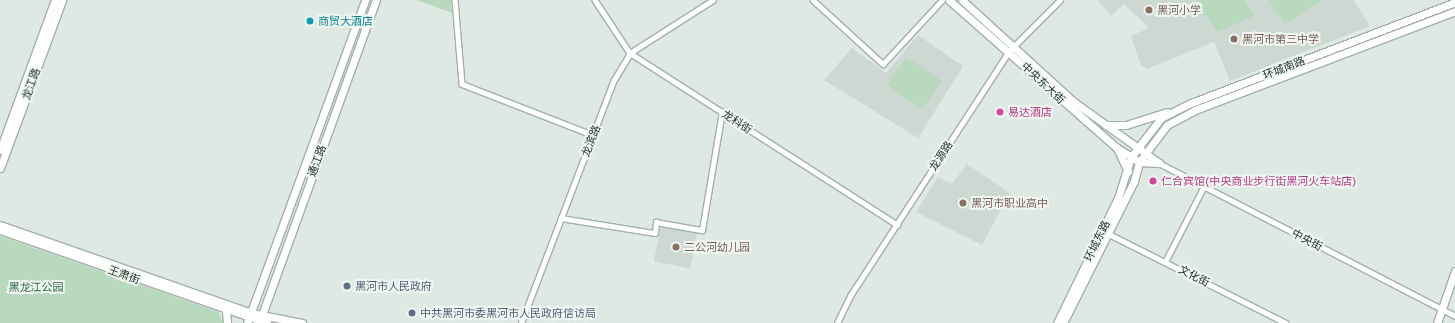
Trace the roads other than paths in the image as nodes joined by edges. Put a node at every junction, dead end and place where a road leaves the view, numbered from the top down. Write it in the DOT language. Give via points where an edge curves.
graph roads {
  1 [pos="55,0"];
  2 [pos="62,0"];
  3 [pos="365,0"];
  4 [pos="376,0"];
  5 [pos="455,0"];
  6 [pos="595,0"];
  7 [pos="713,0"];
  8 [pos="813,0"];
  9 [pos="942,0"];
  10 [pos="949,0"];
  11 [pos="962,0"];
  12 [pos="1060,0"];
  13 [pos="1455,2"];
  14 [pos="1455,11"];
  15 [pos="1011,49"];
  16 [pos="630,53"];
  17 [pos="1191,103"];
  18 [pos="722,112"];
  19 [pos="1102,123"];
  20 [pos="593,134"];
  21 [pos="1117,148"];
  22 [pos="1137,148"];
  23 [pos="0,150"];
  24 [pos="1145,152"];
  25 [pos="1131,157"];
  26 [pos="1139,162"];
  27 [pos="1160,163"];
  28 [pos="0,168"];
  29 [pos="1128,172"];
  30 [pos="1204,186"];
  31 [pos="561,218"];
  32 [pos="898,224"];
  33 [pos="0,225"];
  34 [pos="0,230"];
  35 [pos="1105,232"];
  36 [pos="1165,262"];
  37 [pos="1455,271"];
  38 [pos="1442,310"];
  39 [pos="226,311"];
  40 [pos="1455,316"];
  41 [pos="255,319"];
  42 [pos="227,323"];
  43 [pos="302,323"];
  44 [pos="521,323"];
  45 [pos="837,323"];
  46 [pos="1057,323"];
  47 [pos="1063,323"];
  48 [pos="1286,323"];
  49 [pos="1437,323"];
  1 -- 23 [label="main road, 龙江路"];
  2 -- 28 [label="main road, 龙江路"];
  3 -- 41 [label="main road, 通江路"];
  4 -- 41 [label="main road, 通江路"];
  5 -- 20 [label="street" via="462,84"];
  6 -- 16 [label="street, 龙科街"];
  7 -- 16 [label="street, 龙滨路"];
  8 -- 9 [label="street" via="883,64"];
  10 -- 15 [label="main road, 中央东大街"];
  11 -- 15 [label="main road, 中央东大街"];
  12 -- 15 [label="street, 龙源路"];
  13 -- 17 [label="main road, 环城南路"];
  14 -- 24 [label="main road, 环城南路" via="1194,110 1167,125"];
  15 -- 19 [label="main road, 中央东大街"];
  15 -- 21 [label="main road, 中央东大街"];
  15 -- 32 [label="street, 龙源路"];
  16 -- 18 [label="street, 龙科街"];
  16 -- 20 [label="street, 龙滨路" via="614,80"];
  17 -- 19 [label="main road" via="1126,125 1111,127"];
  17 -- 22 [label="main road, 环城南路" via="1161,118"];
  18 -- 31 [label="street" via="702,230 656,222 655,233"];
  18 -- 32 [label="street, 龙科街"];
  19 -- 22 [label="main road, 中央东大街"];
  20 -- 31 [label="street, 龙滨路"];
  21 -- 25 [label="main road, 中央东大街"];
  21 -- 29 [label="main road"];
  22 -- 24 [label="main road, 中央东大街"];
  22 -- 25 [label="main road, 环城南路"];
  24 -- 26 [label="main road, 环城南路"];
  24 -- 27 [label="main road, 中央东大街"];
  25 -- 26 [label="main road, 中央东大街"];
  25 -- 29 [label="main road, 环城东路"];
  26 -- 27 [label="main road"];
  26 -- 35 [label="main road, 环城东路" via="1134,181"];
  27 -- 30 [label="street, 中央街"];
  29 -- 35 [label="main road, 环城东路"];
  30 -- 36 [label="street"];
  30 -- 38 [label="street, 中央街"];
  31 -- 44 [label="street, 龙滨路"];
  32 -- 45 [label="street, 龙源路" via="850,296"];
  33 -- 41 [label="main road"];
  34 -- 39 [label="main road, 王肃街"];
  35 -- 36 [label="street, 文化街"];
  35 -- 46 [label="main road, 环城东路"];
  35 -- 47 [label="main road, 环城东路"];
  36 -- 48 [label="street, 文化街"];
  37 -- 38 [label="main road"];
  38 -- 40 [label="street, 中央街"];
  38 -- 49 [label="main road"];
  39 -- 41 [label="main road, 王肃街"];
  39 -- 42 [label="main road"];
  41 -- 43 [label="main road"];
}
